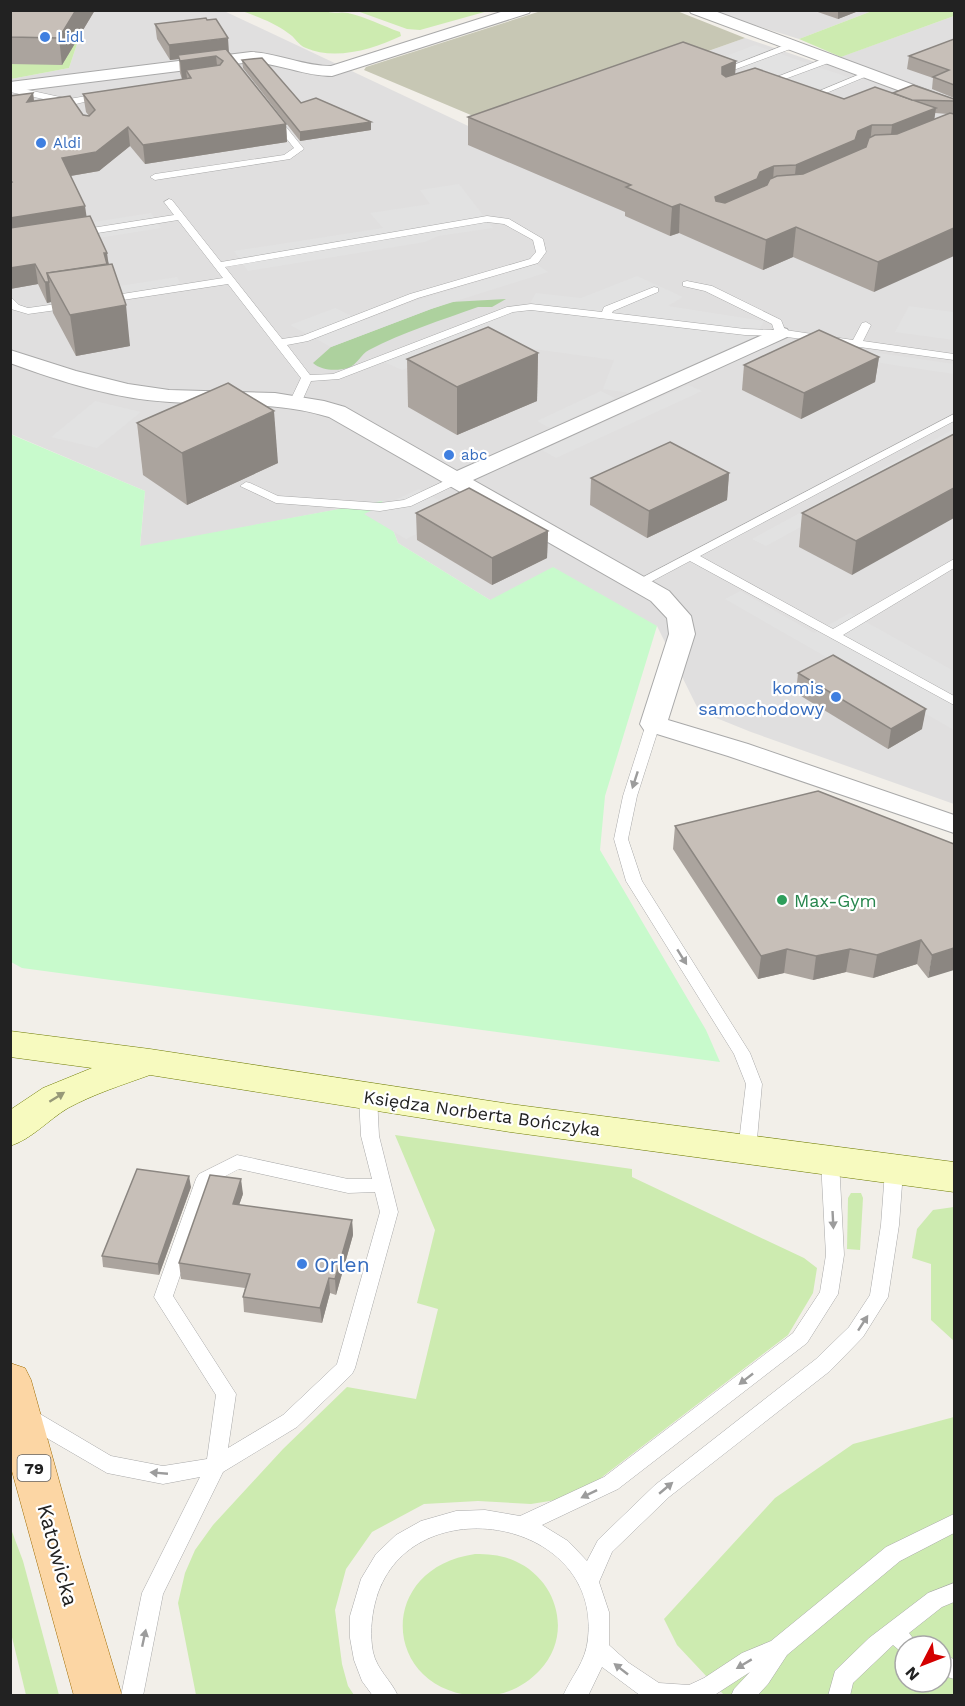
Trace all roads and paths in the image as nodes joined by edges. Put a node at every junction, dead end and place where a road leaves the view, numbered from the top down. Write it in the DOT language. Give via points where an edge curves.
graph roads {
  1 [pos="524,10"];
  2 [pos="696,10"];
  3 [pos="790,46"];
  4 [pos="828,60"];
  5 [pos="868,74"];
  6 [pos="721,79"];
  7 [pos="761,85"];
  8 [pos="10,88"];
  9 [pos="116,94"];
  10 [pos="71,101"];
  11 [pos="953,103"];
  12 [pos="790,104"];
  13 [pos="77,111"];
  14 [pos="271,113"];
  15 [pos="155,177"];
  16 [pos="169,202"];
  17 [pos="179,217"];
  18 [pos="70,234"];
  19 [pos="220,265"];
  20 [pos="231,280"];
  21 [pos="687,284"];
  22 [pos="654,290"];
  23 [pos="10,299"];
  24 [pos="606,316"];
  25 [pos="866,325"];
  26 [pos="780,333"];
  27 [pos="279,343"];
  28 [pos="857,343"];
  29 [pos="10,356"];
  30 [pos="954,357"];
  31 [pos="307,378"];
  32 [pos="296,401"];
  33 [pos="954,417"];
  34 [pos="455,480"];
  35 [pos="246,486"];
  36 [pos="691,556"];
  37 [pos="954,563"];
  38 [pos="638,583"];
  39 [pos="833,635"];
  40 [pos="954,701"];
  41 [pos="653,724"];
  42 [pos="954,824"];
  43 [pos="10,1044"];
  44 [pos="150,1062"];
  45 [pos="368,1097"];
  46 [pos="10,1132"];
  47 [pos="747,1150"];
  48 [pos="830,1161"];
  49 [pos="894,1171"];
  50 [pos="954,1177"];
  51 [pos="382,1185"];
  52 [pos="15,1396"];
  53 [pos="216,1466"];
  54 [pos="954,1523"];
  55 [pos="524,1524"];
  56 [pos="590,1580"];
  57 [pos="954,1593"];
  58 [pos="905,1634"];
  59 [pos="893,1644"];
  60 [pos="779,1648"];
  61 [pos="599,1650"];
  62 [pos="98,1695"];
  63 [pos="132,1695"];
  64 [pos="387,1695"];
  65 [pos="574,1695"];
  66 [pos="742,1695"];
  67 [pos="839,1695"];
  1 -- 8 [label="street" via="332,71 310,71 273,58"];
  2 -- 3 [label="street"];
  3 -- 4 [label="street"];
  3 -- 6 [label="lane" via="711,75"];
  4 -- 5 [label="street"];
  4 -- 7 [label="lane"];
  5 -- 11 [label="street"];
  5 -- 12 [label="lane"];
  8 -- 10 [label="lane"];
  9 -- 10 [label="lane"];
  10 -- 13 [label="lane"];
  14 -- 15 [label="lane" via="299,149 287,157"];
  16 -- 17 [label="lane"];
  17 -- 18 [label="lane"];
  17 -- 19 [label="lane"];
  19 -- 20 [label="lane"];
  19 -- 27 [label="lane" via="488,219 506,221 538,239 541,252 534,261 414,296 304,339"];
  20 -- 23 [label="lane" via="28,311 15,307"];
  20 -- 27 [label="lane"];
  21 -- 26 [label="lane" via="708,288 777,322"];
  22 -- 24 [label="lane" via="608,309"];
  24 -- 26 [label="lane"];
  24 -- 31 [label="lane" via="531,307 511,309 335,377"];
  25 -- 28 [label="lane"];
  26 -- 28 [label="lane"];
  26 -- 34 [label="street"];
  27 -- 31 [label="lane"];
  28 -- 30 [label="lane"];
  29 -- 32 [label="street" via="113,389 167,396"];
  31 -- 32 [label="lane"];
  32 -- 34 [label="street" via="337,412"];
  33 -- 36 [label="lane"];
  34 -- 35 [label="lane" via="407,503 380,507 276,499"];
  34 -- 38 [label="street"];
  36 -- 38 [label="lane"];
  36 -- 39 [label="lane"];
  37 -- 39 [label="lane"];
  38 -- 41 [label="street" via="660,596 679,616 682,634"];
  39 -- 40 [label="lane"];
  41 -- 42 [label="street"];
  41 -- 47 [label="lane, one-way" via="621,839 634,881 742,1053 753,1084"];
  43 -- 44 [label="street, Księdza Norberta Bończyka"];
  44 -- 45 [label="street, Księdza Norberta Bończyka"];
  46 -- 44 [label="street, one-way" via="29,1114 66,1091"];
  45 -- 47 [label="street, Księdza Norberta Bończyka"];
  45 -- 51 [label="lane" via="370,1136"];
  47 -- 48 [label="street, Księdza Norberta Bończyka"];
  48 -- 49 [label="street, Księdza Norberta Bończyka"];
  48 -- 55 [label="lane, one-way" via="835,1255 829,1294 800,1338 611,1484"];
  49 -- 50 [label="street, Księdza Norberta Bończyka"];
  56 -- 49 [label="lane, one-way" via="605,1546 662,1491 823,1365 856,1332 879,1297"];
  51 -- 53 [label="lane" via="389,1212 345,1368 290,1422"];
  51 -- 53 [label="lane" via="348,1186 237,1162 205,1179 163,1297 226,1394"];
  53 -- 52 [label="lane, one-way" via="163,1474 107,1464"];
  52 -- 62 [label="main road, Katowicka / 79"];
  63 -- 53 [label="lane, one-way" via="153,1593"];
  54 -- 60 [label="lane" via="893,1554"];
  55 -- 56 [label="lane" via="563,1546"];
  55 -- 64 [label="lane" via="485,1516 445,1521 409,1537 380,1564 363,1598 359,1636 370,1673"];
  56 -- 61 [label="lane" via="600,1615"];
  57 -- 58 [label="lane" via="935,1600"];
  59 -- 67 [label="lane" via="843,1678"];
  60 -- 61 [label="lane, one-way" via="690,1695 656,1694"];
  60 -- 66 [label="lane" via="760,1677"];
  61 -- 65 [label="lane" via="585,1683"];
}
